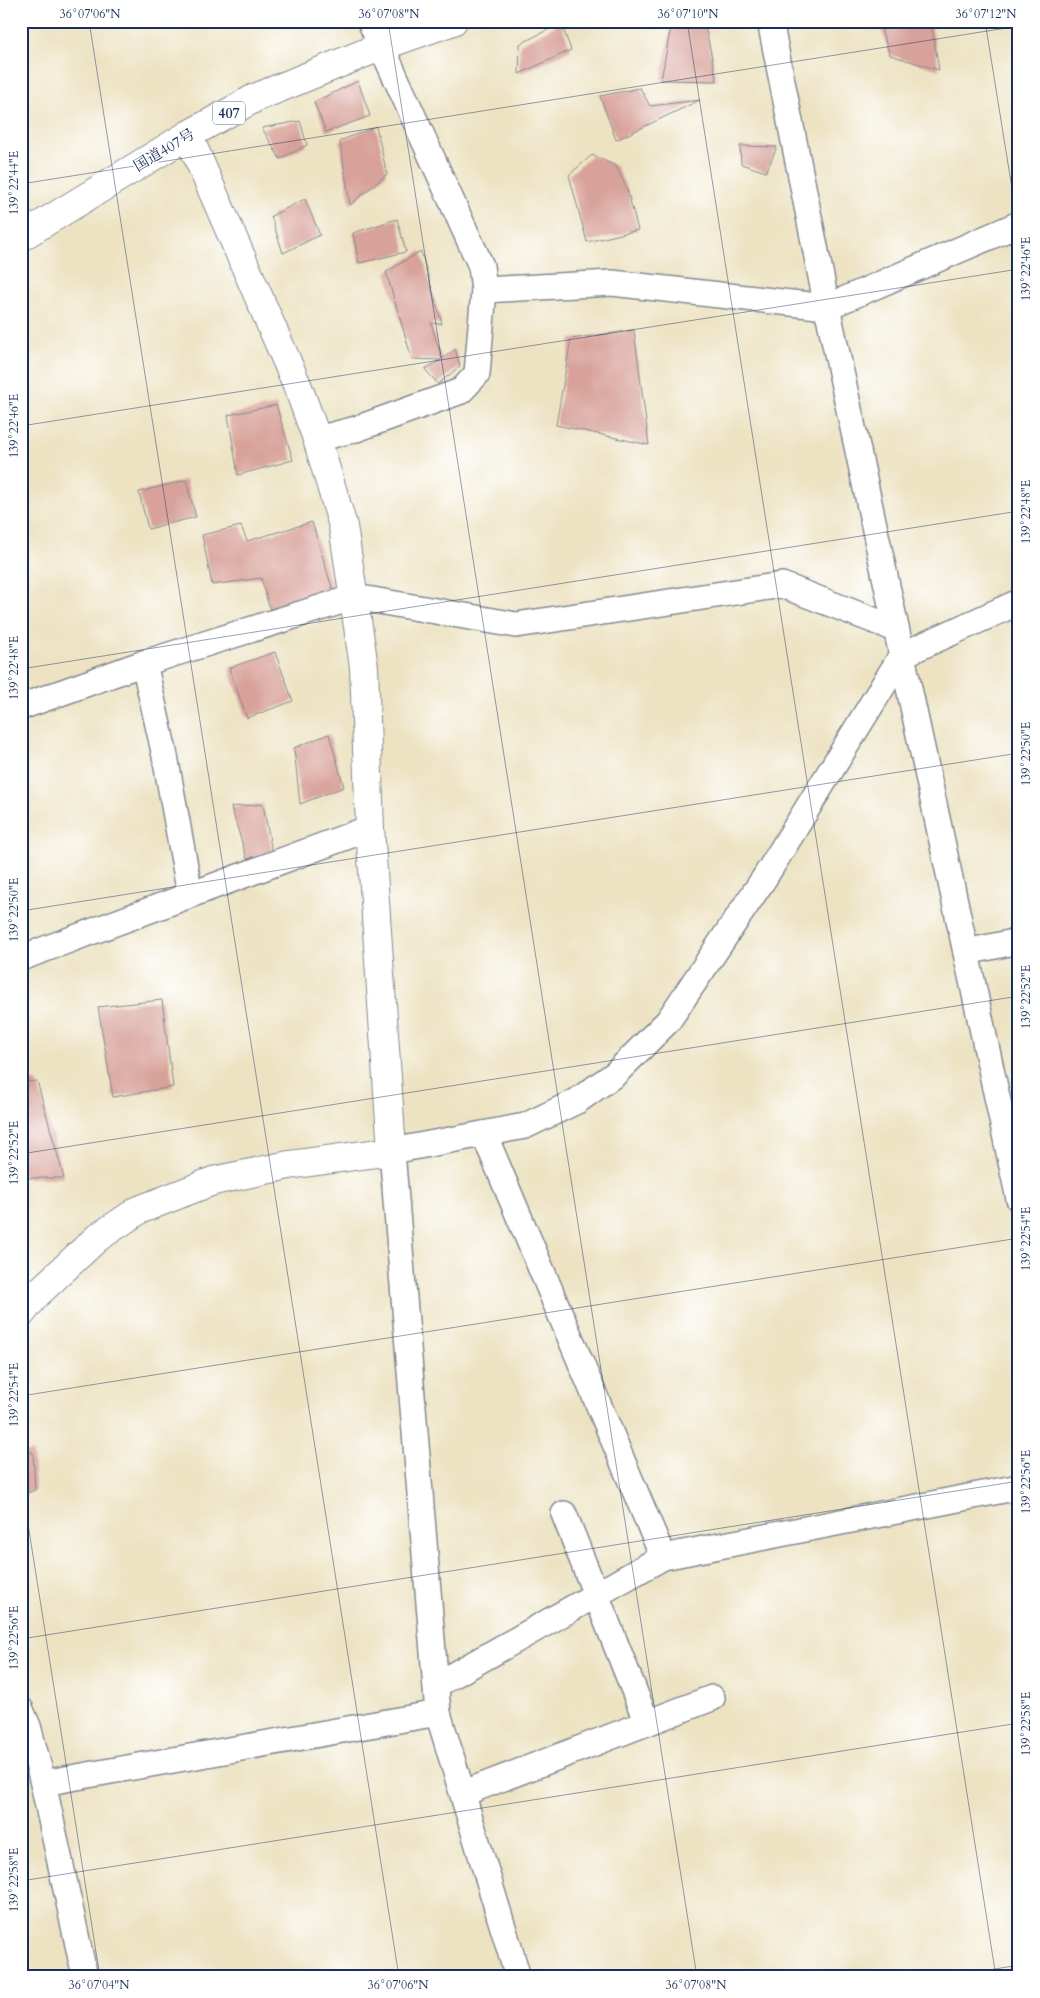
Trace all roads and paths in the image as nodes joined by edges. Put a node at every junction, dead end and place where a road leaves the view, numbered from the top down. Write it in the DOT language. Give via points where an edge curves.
graph roads {
  1 [pos="370,21"];
  2 [pos="453,21"];
  3 [pos="770,21"];
  4 [pos="382,46"];
  5 [pos="188,135"];
  6 [pos="1019,224"];
  7 [pos="21,237"];
  8 [pos="484,290"];
  9 [pos="827,308"];
  10 [pos="317,439"];
  11 [pos="355,597"];
  12 [pos="1019,602"];
  13 [pos="896,629"];
  14 [pos="902,655"];
  15 [pos="144,663"];
  16 [pos="21,708"];
  17 [pos="370,828"];
  18 [pos="190,894"];
  19 [pos="1019,941"];
  20 [pos="966,952"];
  21 [pos="21,958"];
  22 [pos="484,1134"];
  23 [pos="392,1151"];
  24 [pos="1019,1200"];
  25 [pos="21,1314"];
  26 [pos="1019,1487"];
  27 [pos="564,1514"];
  28 [pos="663,1557"];
  29 [pos="596,1594"];
  30 [pos="436,1685"];
  31 [pos="712,1698"];
  32 [pos="21,1710"];
  33 [pos="438,1713"];
  34 [pos="647,1723"];
  35 [pos="43,1782"];
  36 [pos="464,1793"];
  37 [pos="85,1977"];
  38 [pos="518,1977"];
  1 -- 4 [label="street"];
  2 -- 4 [label="main road, 国道407号 / 407"];
  3 -- 9 [label="street"];
  4 -- 5 [label="main road, 国道407号 / 407" via="255,98"];
  4 -- 8 [label="street" via="481,266"];
  5 -- 7 [label="main road, 国道407号 / 407"];
  5 -- 10 [label="main road" via="298,387"];
  6 -- 9 [label="street"];
  8 -- 9 [label="street" via="612,283"];
  8 -- 10 [label="street" via="476,374 461,391 356,429"];
  9 -- 13 [label="street"];
  10 -- 11 [label="main road" via="343,526"];
  11 -- 13 [label="street" via="516,626 782,586"];
  11 -- 15 [label="street"];
  11 -- 17 [label="main road" via="364,667"];
  12 -- 14 [label="street"];
  13 -- 14 [label="street"];
  14 -- 20 [label="street"];
  14 -- 22 [label="street" via="765,877 668,1021 615,1074 577,1101 525,1126"];
  15 -- 16 [label="street"];
  15 -- 18 [label="street"];
  17 -- 18 [label="street"];
  17 -- 23 [label="main road"];
  18 -- 21 [label="street"];
  19 -- 20 [label="street"];
  20 -- 24 [label="street"];
  22 -- 23 [label="street"];
  22 -- 28 [label="street"];
  23 -- 25 [label="main road" via="289,1165 213,1181 139,1210 96,1238 37,1294"];
  23 -- 30 [label="street"];
  26 -- 28 [label="street"];
  27 -- 29 [label="street"];
  28 -- 29 [label="street"];
  29 -- 30 [label="street"];
  29 -- 34 [label="street"];
  30 -- 33 [label="street"];
  31 -- 34 [label="street"];
  32 -- 35 [label="street"];
  33 -- 35 [label="street"];
  33 -- 36 [label="street"];
  34 -- 36 [label="street"];
  35 -- 37 [label="street"];
  36 -- 38 [label="street"];
}
